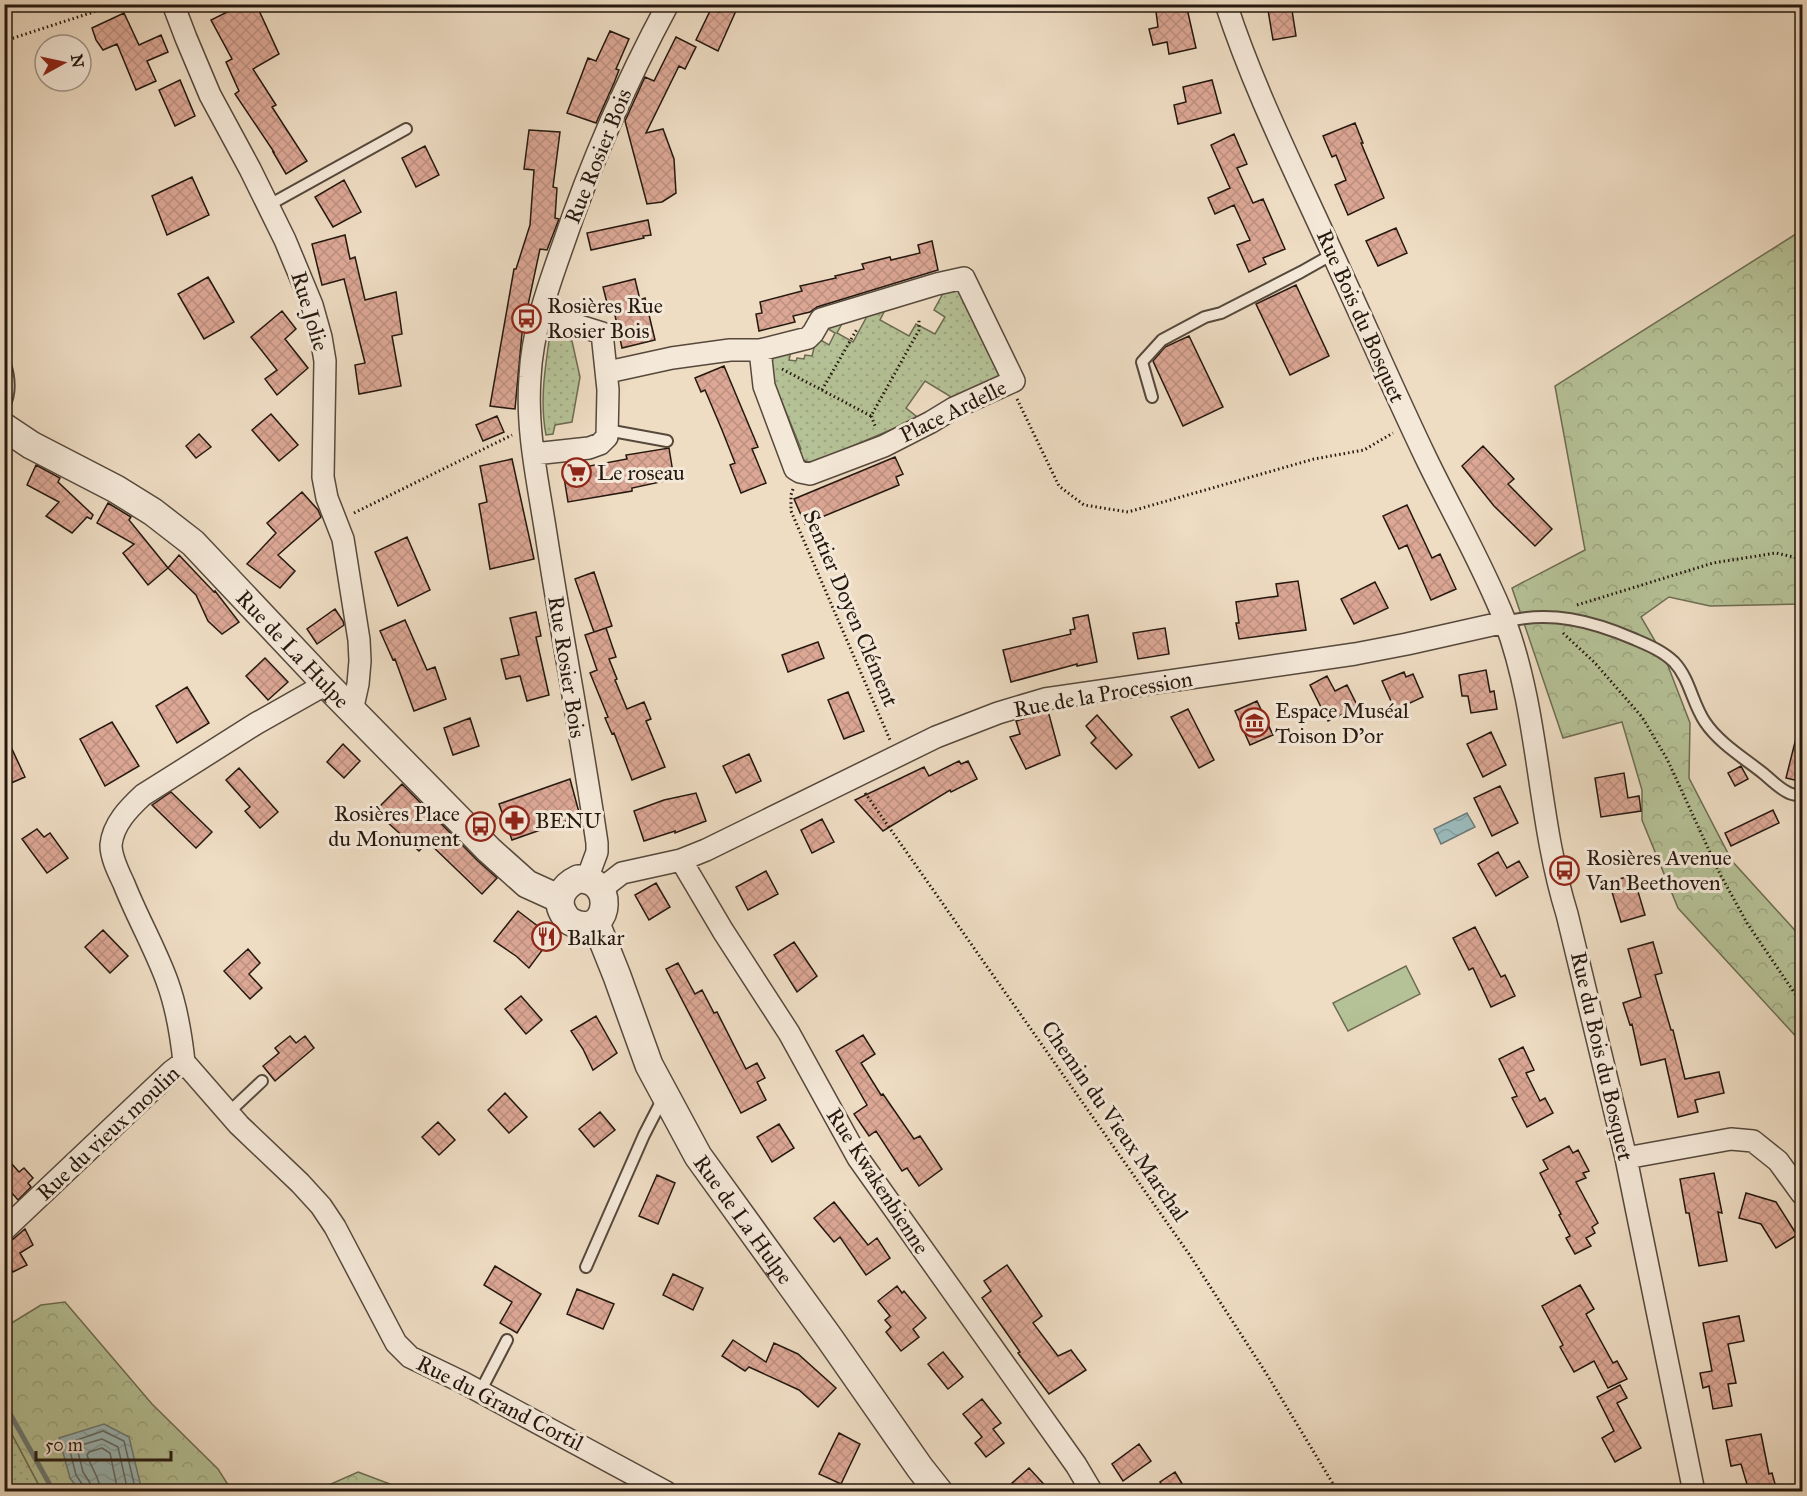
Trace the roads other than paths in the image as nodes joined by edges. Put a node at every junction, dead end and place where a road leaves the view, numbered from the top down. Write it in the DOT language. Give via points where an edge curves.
graph roads {
  1 [pos="173,4"];
  2 [pos="668,4"];
  3 [pos="1226,4"];
  4 [pos="406,129"];
  5 [pos="269,205"];
  6 [pos="1333,254"];
  7 [pos="541,314"];
  8 [pos="761,355"];
  9 [pos="4,361"];
  10 [pos="608,372"];
  11 [pos="1152,397"];
  12 [pos="4,406"];
  13 [pos="4,427"];
  14 [pos="607,430"];
  15 [pos="667,441"];
  16 [pos="534,454"];
  17 [pos="1505,622"];
  18 [pos="326,684"];
  19 [pos="352,711"];
  20 [pos="1803,796"];
  21 [pos="597,843"];
  22 [pos="681,860"];
  23 [pos="622,873"];
  24 [pos="594,884"];
  25 [pos="560,899"];
  26 [pos="594,924"];
  27 [pos="184,1062"];
  28 [pos="262,1082"];
  29 [pos="664,1096"];
  30 [pos="228,1113"];
  31 [pos="1626,1158"];
  32 [pos="1803,1194"];
  33 [pos="4,1230"];
  34 [pos="586,1267"];
  35 [pos="507,1340"];
  36 [pos="480,1392"];
  37 [pos="666,1491"];
  38 [pos="939,1491"];
  39 [pos="1092,1491"];
  40 [pos="1694,1491"];
  1 -- 5 [label="street, Rue Jolie" via="210,94"];
  2 -- 7 [label="street, Rue Rosier Bois" via="605,132"];
  3 -- 6 [label="street, Rue Bois du Bosquet" via="1245,59"];
  4 -- 5 [label="lane"];
  5 -- 19 [label="street, Rue Jolie" via="312,305 325,361 323,477 343,539 359,640 358,684"];
  6 -- 11 [label="lane" via="1162,340 1142,362"];
  6 -- 17 [label="street, Rue Bois du Bosquet"];
  7 -- 10 [label="street" via="602,333"];
  7 -- 16 [label="street, Rue Rosier Bois" via="530,379"];
  8 -- 8 [label="street, Place Ardelle" via="764,386 795,469 810,474 884,446 1014,381 964,278 820,319 808,338"];
  8 -- 10 [label="street" via="730,350"];
  9 -- 12 [label="lane" via="9,375"];
  10 -- 14 [label="street"];
  13 -- 18 [label="street, Rue de La Hulpe" via="116,489 193,543"];
  14 -- 15 [label="lane"];
  14 -- 16 [label="street" via="607,437 600,444 589,448"];
  16 -- 21 [label="street, Rue Rosier Bois"];
  17 -- 20 [label="lane" via="1546,616 1582,621 1653,647 1673,661 1687,679 1693,701 1721,739 1787,793"];
  17 -- 22 [label="street, Rue de la Procession" via="1355,654 1045,699 972,722"];
  17 -- 31 [label="street, Rue du Bois du Bosquet" via="1528,701 1561,894"];
  18 -- 19 [label="street, Rue de La Hulpe"];
  18 -- 27 [label="street, Rue du vieux moulin" via="143,795 126,810 116,829 111,845 114,858 166,980 178,1016"];
  19 -- 25 [label="street, Rue de La Hulpe" via="511,870 527,884"];
  21 -- 23 [label="street" via="605,858"];
  21 -- 24 [label="street, Rue Rosier Bois"];
  22 -- 23 [label="street, Rue de la Procession"];
  22 -- 39 [label="street, Rue Kwakenbienne" via="789,1033 858,1158"];
  23 -- 24 [label="street, Rue de la Procession"];
  24 -- 25 [label="street" via="578,879 569,883"];
  24 -- 26 [label="street" via="603,896 605,910"];
  25 -- 26 [label="street" via="566,918 584,926"];
  26 -- 29 [label="street, Rue de La Hulpe"];
  27 -- 30 [label="street, Rue du Grand Cortil"];
  27 -- 33 [label="street, Rue du vieux moulin"];
  28 -- 30 [label="lane"];
  29 -- 34 [label="lane"];
  29 -- 38 [label="street, Rue de La Hulpe" via="698,1156"];
  30 -- 36 [label="street, Rue du Grand Cortil" via="326,1213 396,1343 410,1357"];
  31 -- 32 [label="street" via="1731,1139 1753,1141 1778,1161"];
  31 -- 40 [label="street, Rue du Bois du Bosquet"];
  35 -- 36 [label="lane"];
  36 -- 37 [label="street, Rue du Grand Cortil"];
}
